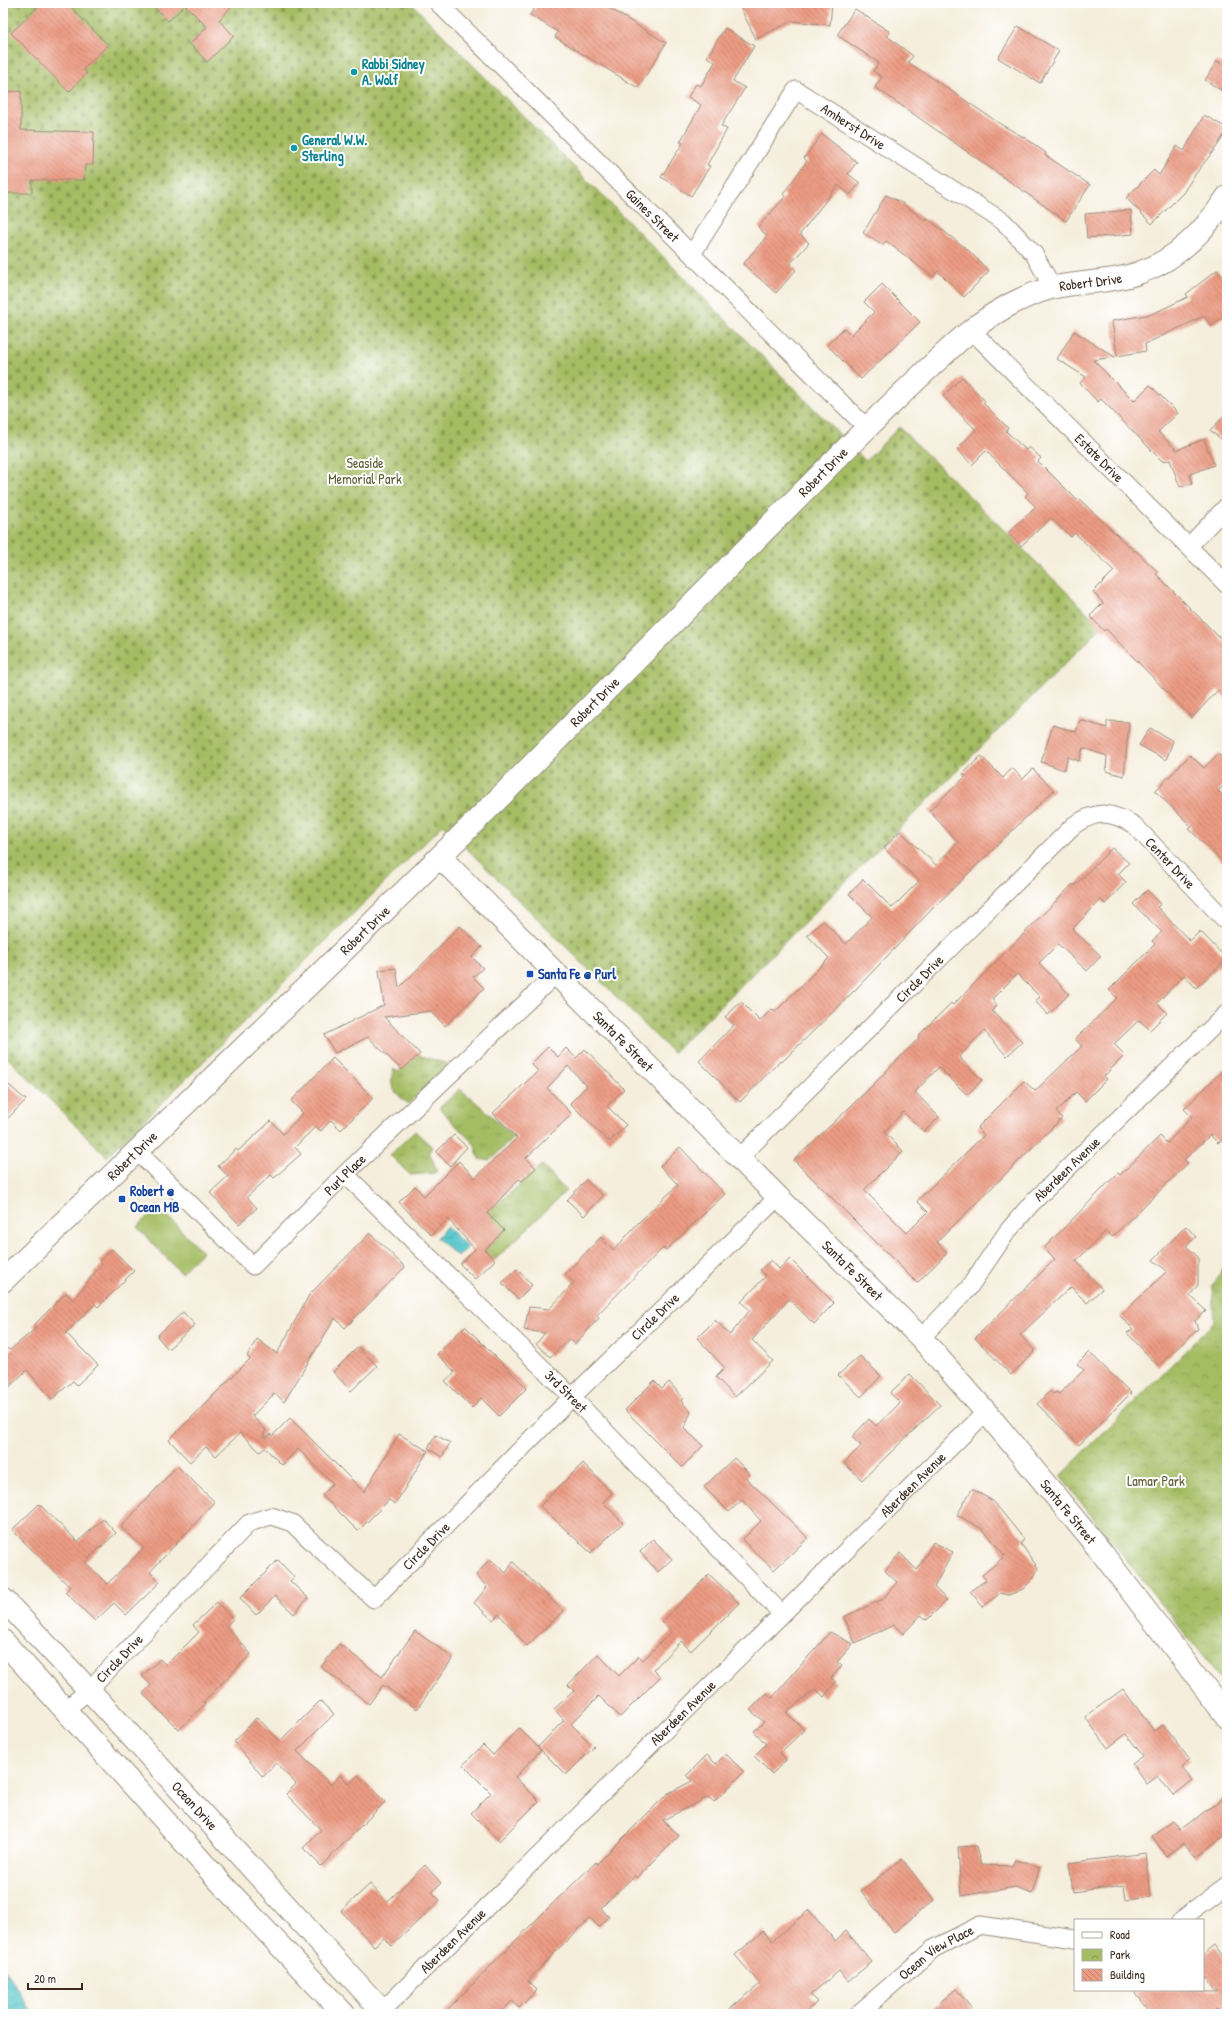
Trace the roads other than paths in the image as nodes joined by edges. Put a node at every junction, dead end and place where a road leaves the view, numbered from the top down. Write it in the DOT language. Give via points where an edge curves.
graph roads {
  1 [pos="438,3"];
  2 [pos="1227,197"];
  3 [pos="692,254"];
  4 [pos="1053,288"];
  5 [pos="971,330"];
  6 [pos="867,428"];
  7 [pos="1227,506"];
  8 [pos="1188,546"];
  9 [pos="1227,585"];
  10 [pos="1106,814"];
  11 [pos="440,857"];
  12 [pos="1227,922"];
  13 [pos="557,973"];
  14 [pos="1227,1013"];
  15 [pos="137,1151"];
  16 [pos="740,1157"];
  17 [pos="345,1174"];
  18 [pos="778,1197"];
  19 [pos="3,1281"];
  20 [pos="921,1338"];
  21 [pos="572,1397"];
  22 [pos="986,1412"];
  23 [pos="3,1599"];
  24 [pos="782,1614"];
  25 [pos="3,1641"];
  26 [pos="89,1690"];
  27 [pos="65,1710"];
  28 [pos="1227,1717"];
  29 [pos="179,1788"];
  30 [pos="155,1810"];
  31 [pos="247,1863"];
  32 [pos="222,1884"];
  33 [pos="1227,1885"];
  34 [pos="1181,1919"];
  35 [pos="1074,1939"];
  36 [pos="382,2013"];
  37 [pos="344,2014"];
  38 [pos="858,2014"];
  1 -- 3 [label="street, Gaines Street"];
  2 -- 4 [label="street, Robert Drive" via="1191,242 1170,258 1124,278"];
  3 -- 4 [label="street, Amherst Drive" via="796,90 1004,222 1034,254"];
  3 -- 6 [label="street, Gaines Street"];
  4 -- 5 [label="street, Robert Drive" via="1026,297 997,312"];
  5 -- 6 [label="street, Robert Drive"];
  5 -- 8 [label="street, Estate Drive"];
  6 -- 11 [label="street, Robert Drive"];
  7 -- 8 [label="street"];
  8 -- 9 [label="street, Estate Drive"];
  10 -- 12 [label="street, Center Drive" via="1120,817 1134,825"];
  10 -- 16 [label="street, Circle Drive" via="1088,816 1074,825"];
  11 -- 13 [label="street, Santa Fe Street"];
  11 -- 15 [label="street, Robert Drive"];
  13 -- 16 [label="street, Santa Fe Street"];
  13 -- 17 [label="street, Purl Place"];
  14 -- 20 [label="street, Aberdeen Avenue" via="1031,1204 1007,1232 968,1289"];
  15 -- 17 [label="street, Purl Place" via="253,1266"];
  15 -- 19 [label="street, Robert Drive"];
  16 -- 18 [label="street, Santa Fe Street"];
  17 -- 21 [label="street, 3rd Street"];
  18 -- 20 [label="street, Santa Fe Street"];
  18 -- 21 [label="street, Circle Drive"];
  20 -- 22 [label="street, Santa Fe Street"];
  21 -- 24 [label="street, 3rd Street"];
  21 -- 26 [label="street, Circle Drive" via="374,1599 292,1523 271,1516 249,1522"];
  22 -- 24 [label="street, Aberdeen Avenue"];
  22 -- 28 [label="street, Santa Fe Street" via="1099,1549"];
  23 -- 26 [label="street, Ocean Drive"];
  24 -- 36 [label="street, Aberdeen Avenue"];
  25 -- 27 [label="street"];
  26 -- 27 [label="street, Circle Drive"];
  26 -- 29 [label="street, Ocean Drive"];
  27 -- 30 [label="street"];
  29 -- 30 [label="street"];
  29 -- 31 [label="street, Ocean Drive"];
  30 -- 32 [label="street"];
  31 -- 32 [label="street"];
  31 -- 36 [label="street, Ocean Drive"];
  32 -- 37 [label="street"];
  33 -- 34 [label="street"];
  35 -- 38 [label="street, Ocean View Place" via="980,1925 933,1949"];
}
